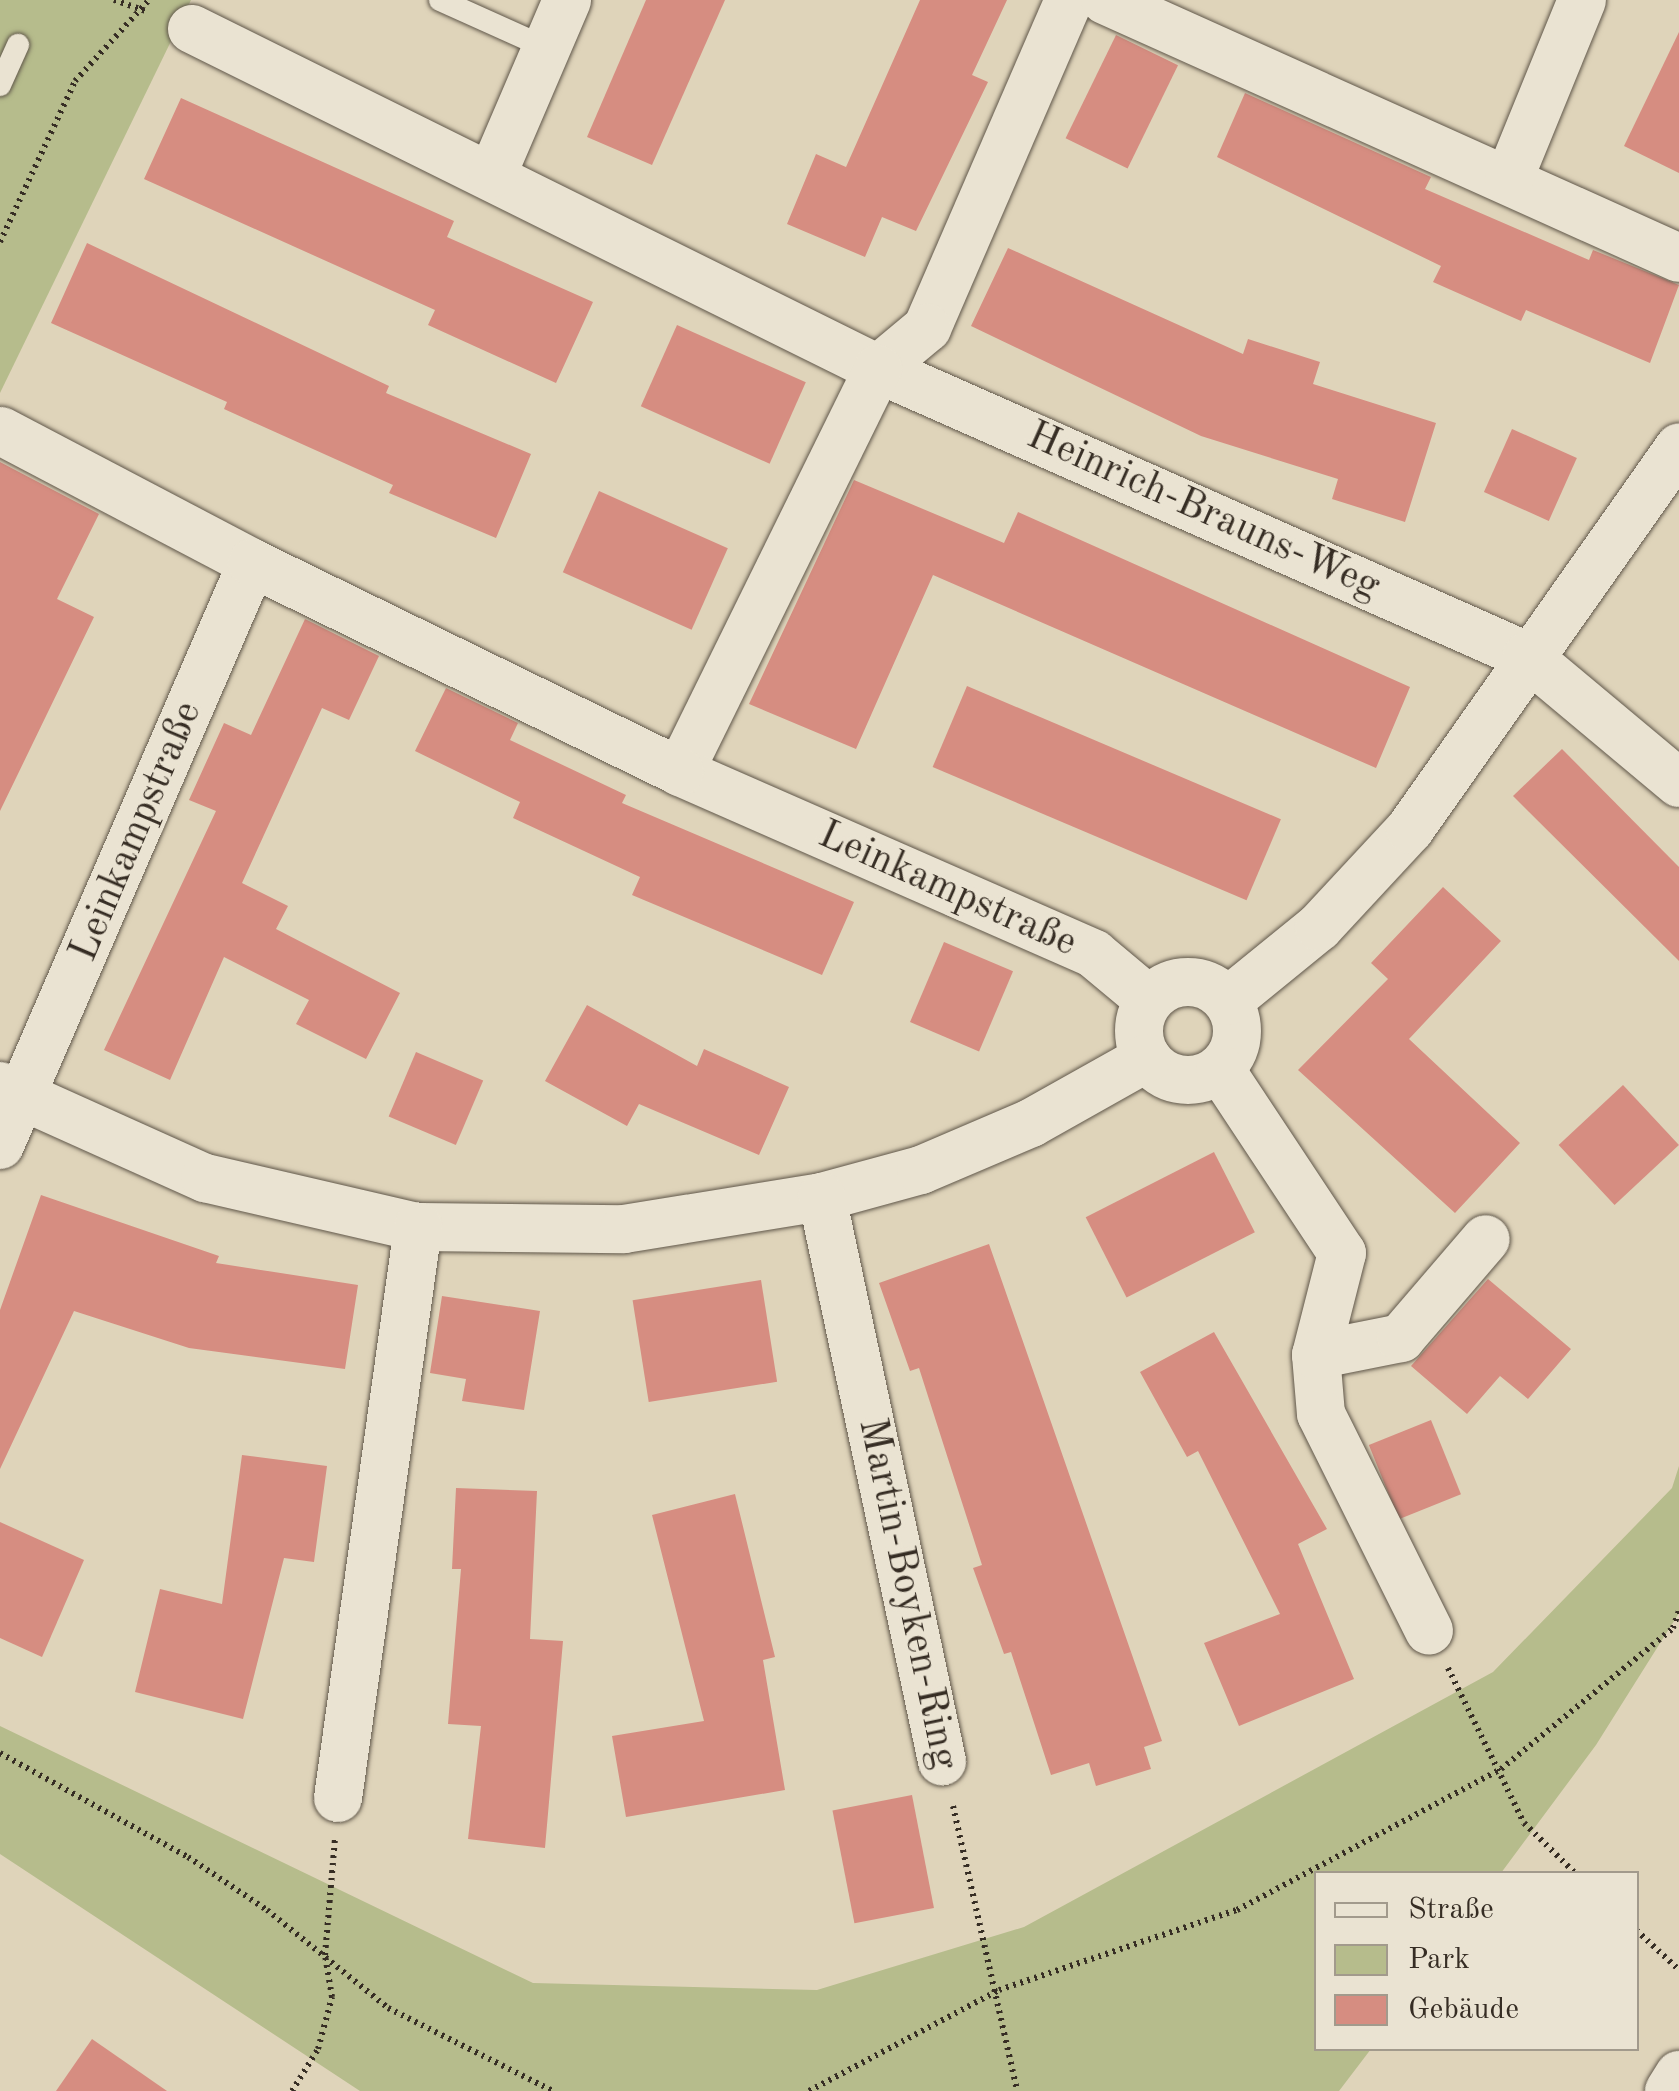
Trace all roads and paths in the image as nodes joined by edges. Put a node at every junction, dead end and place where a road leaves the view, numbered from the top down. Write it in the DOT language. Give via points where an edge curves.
graph roads {
  1 [pos="149,0"];
  2 [pos="440,0"];
  3 [pos="567,0"];
  4 [pos="1069,0"];
  5 [pos="1105,0"];
  6 [pos="1582,0"];
  7 [pos="192,30"];
  8 [pos="18,45"];
  9 [pos="547,48"];
  10 [pos="0,85"];
  11 [pos="494,173"];
  12 [pos="1509,179"];
  13 [pos="0,242"];
  14 [pos="1679,258"];
  15 [pos="878,369"];
  16 [pos="0,431"];
  17 [pos="1679,447"];
  18 [pos="252,564"];
  19 [pos="1528,656"];
  20 [pos="680,772"];
  21 [pos="1679,783"];
  22 [pos="1149,1000"];
  23 [pos="1228,1002"];
  24 [pos="1147,1058"];
  25 [pos="1220,1068"];
  26 [pos="10,1093"];
  27 [pos="0,1144"];
  28 [pos="822,1197"];
  29 [pos="418,1227"];
  30 [pos="1486,1239"];
  31 [pos="1316,1355"];
  32 [pos="1679,1611"];
  33 [pos="1428,1632"];
  34 [pos="0,1753"];
  35 [pos="942,1761"];
  36 [pos="1501,1769"];
  37 [pos="338,1798"];
  38 [pos="1573,1871"];
  39 [pos="1639,1933"];
  40 [pos="325,1955"];
  41 [pos="1679,1970"];
  42 [pos="1000,1990"];
  43 [pos="1679,2075"];
  44 [pos="292,2091"];
  45 [pos="552,2091"];
  46 [pos="809,2091"];
  47 [pos="1017,2091"];
  48 [pos="1669,2091"];
  1 -- 13 [label="path" via="75,81"];
  2 -- 9 [label="lane"];
  3 -- 9 [label="street"];
  4 -- 15 [label="street" via="927,328"];
  5 -- 12 [label="street"];
  6 -- 12 [label="street"];
  7 -- 11 [label="street, Heinrich-Brauns-Weg"];
  8 -- 10 [label="lane"];
  9 -- 11 [label="street"];
  11 -- 15 [label="street, Heinrich-Brauns-Weg"];
  12 -- 14 [label="street"];
  15 -- 19 [label="street, Heinrich-Brauns-Weg"];
  15 -- 20 [label="street"];
  16 -- 18 [label="street, Leinkampstraße"];
  17 -- 19 [label="street"];
  18 -- 20 [label="street, Leinkampstraße"];
  18 -- 26 [label="street, Leinkampstraße"];
  19 -- 21 [label="street"];
  19 -- 23 [label="street" via="1410,828 1319,927"];
  20 -- 22 [label="street, Leinkampstraße" via="1094,954"];
  22 -- 23 [label="street" via="1189,981"];
  22 -- 24 [label="street" via="1138,1029"];
  23 -- 25 [label="street" via="1238,1029"];
  24 -- 25 [label="street" via="1173,1078 1206,1077"];
  24 -- 28 [label="street" via="1031,1122 921,1170"];
  25 -- 31 [label="street" via="1342,1253"];
  26 -- 27 [label="street"];
  26 -- 29 [label="street" via="205,1178"];
  28 -- 29 [label="street" via="624,1229"];
  28 -- 35 [label="street, Martin-Boyken-Ring"];
  29 -- 37 [label="street"];
  30 -- 31 [label="street" via="1401,1338"];
  31 -- 33 [label="street" via="1321,1414"];
  32 -- 36 [label="path" via="1673,1628"];
  33 -- 36 [label="path"];
  34 -- 40 [label="path" via="188,1857"];
  35 -- 42 [label="path, Martin-Boyken-Ring"];
  36 -- 38 [label="path" via="1524,1824"];
  36 -- 42 [label="path" via="1237,1910"];
  37 -- 40 [label="path"];
  39 -- 41 [label="path"];
  40 -- 44 [label="path" via="332,1997 326,2028"];
  40 -- 45 [label="path" via="388,2008"];
  42 -- 46 [label="path"];
  42 -- 47 [label="path, Martin-Boyken-Ring"];
  43 -- 48 [label="street"];
}
